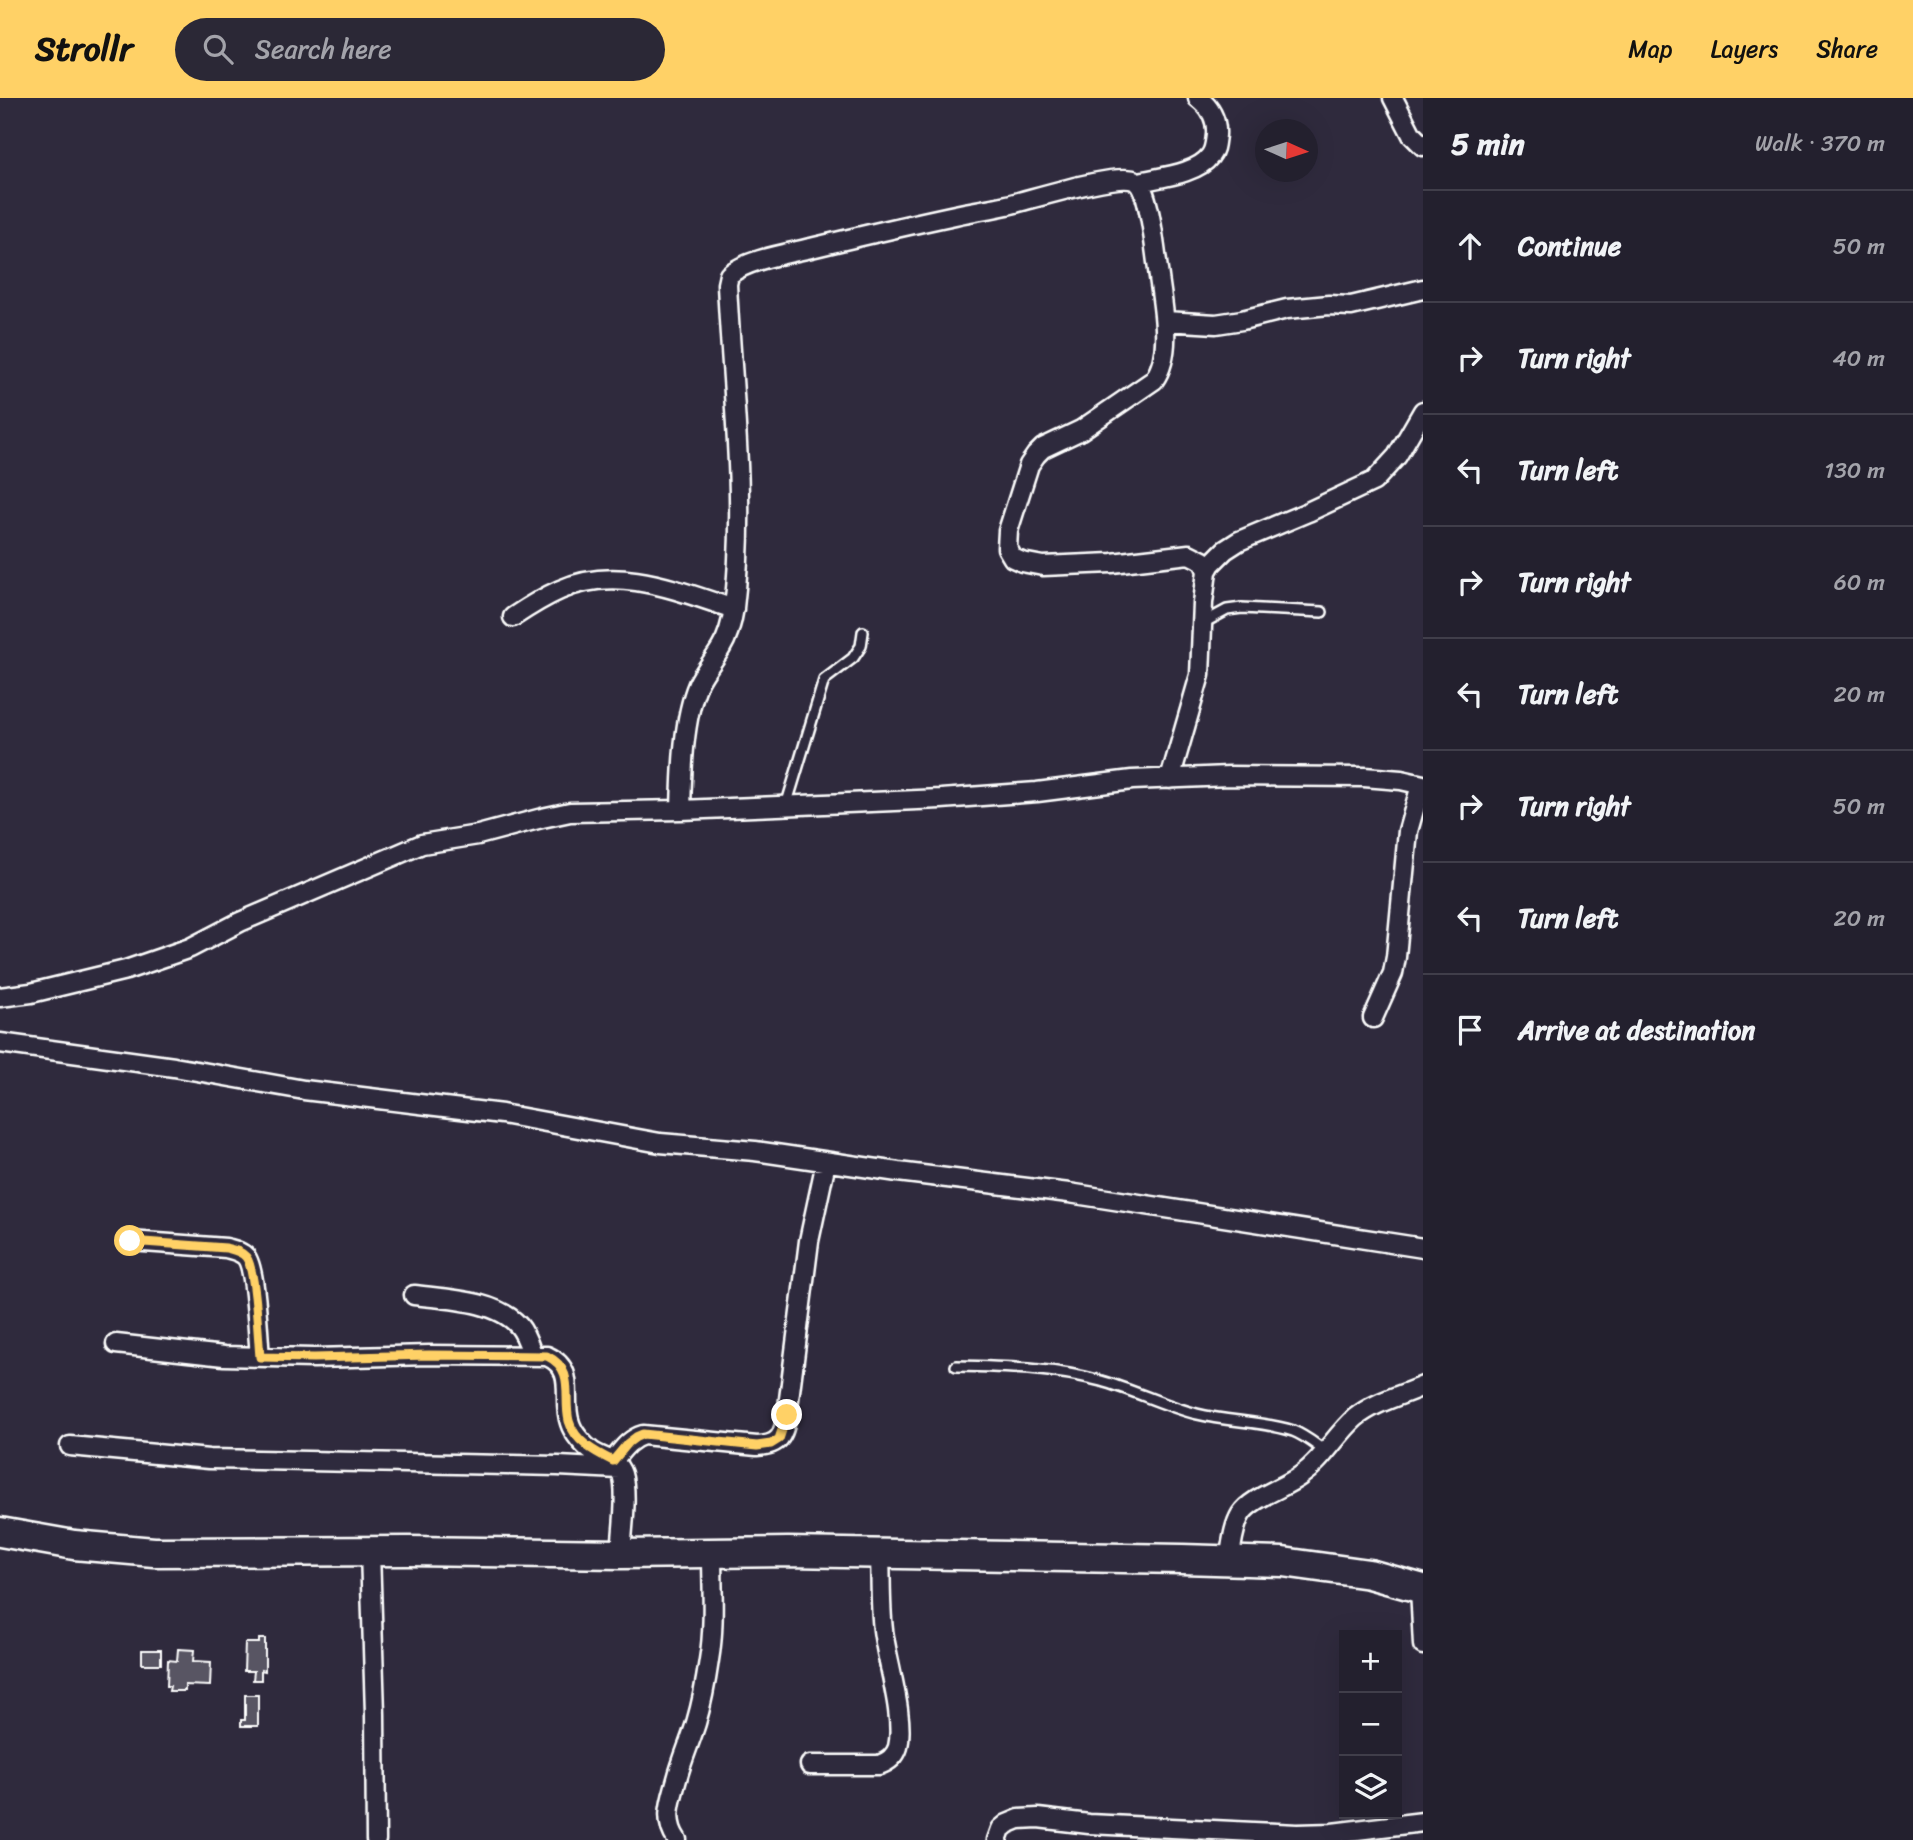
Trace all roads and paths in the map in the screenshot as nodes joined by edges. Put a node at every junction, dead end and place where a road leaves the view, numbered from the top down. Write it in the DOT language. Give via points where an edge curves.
graph roads {
  1 [pos="1198,98"];
  2 [pos="1393,98"];
  3 [pos="1423,146"];
  4 [pos="1139,182"];
  5 [pos="1423,289"];
  6 [pos="1165,321"];
  7 [pos="1423,411"];
  8 [pos="1207,571"];
  9 [pos="734,609"];
  10 [pos="1322,612"];
  11 [pos="513,617"];
  12 [pos="1203,623"];
  13 [pos="863,632"];
  14 [pos="1170,779"];
  15 [pos="1422,784"];
  16 [pos="786,806"];
  17 [pos="681,810"];
  18 [pos="0,997"];
  19 [pos="1373,1018"];
  20 [pos="0,1043"];
  21 [pos="826,1162"];
  22 [pos="130,1241"];
  23 [pos="1423,1248"];
  24 [pos="414,1295"];
  25 [pos="116,1344"];
  26 [pos="533,1356"];
  27 [pos="260,1357"];
  28 [pos="956,1366"];
  29 [pos="1423,1387"];
  30 [pos="70,1446"];
  31 [pos="1325,1451"];
  32 [pos="616,1465"];
  33 [pos="0,1532"];
  34 [pos="370,1551"];
  35 [pos="712,1553"];
  36 [pos="621,1554"];
  37 [pos="880,1555"];
  38 [pos="1229,1560"];
  39 [pos="1421,1588"];
  40 [pos="1423,1645"];
  41 [pos="810,1765"];
  42 [pos="1423,1822"];
  43 [pos="376,1840"];
  44 [pos="677,1840"];
  45 [pos="998,1840"];
  1 -- 4 [label="street" via="1213,114 1216,126 1210,156 1195,169"];
  2 -- 3 [label="street"];
  4 -- 6 [label="street" via="1151,225"];
  4 -- 9 [label="street" via="1126,177 1087,185 770,257 732,272 727,284 739,470"];
  5 -- 6 [label="street" via="1351,306 1287,309 1216,324"];
  6 -- 8 [label="street" via="1163,362 1154,380 1081,430 1036,454 1008,531 1007,548 1013,558 1043,566 1189,554 1203,561"];
  7 -- 8 [label="street" via="1397,456 1374,481 1239,541"];
  8 -- 12 [label="street"];
  9 -- 11 [label="street" via="656,584 618,578 590,580 560,590"];
  9 -- 17 [label="street" via="723,645 692,701"];
  10 -- 12 [label="lane" via="1242,608 1227,610"];
  12 -- 14 [label="street" via="1199,675"];
  13 -- 16 [label="lane" via="853,659 824,680"];
  14 -- 15 [label="street" via="1364,777"];
  14 -- 16 [label="street" via="1037,792"];
  15 -- 19 [label="street" via="1408,831 1393,972"];
  16 -- 17 [label="street"];
  17 -- 18 [label="street" via="570,813 422,844 190,947 126,970"];
  20 -- 21 [label="street" via="304,1090 502,1114 660,1143"];
  21 -- 23 [label="street" via="1069,1193"];
  21 -- 32 [label="street" via="809,1241 787,1415 779,1439 757,1446 643,1434 628,1443"];
  22 -- 27 [label="street" via="226,1248 246,1256"];
  24 -- 26 [label="street" via="494,1308 519,1325"];
  25 -- 27 [label="street"];
  26 -- 27 [label="street"];
  26 -- 32 [label="street" via="547,1356 559,1364 566,1379 569,1422 593,1452"];
  28 -- 31 [label="lane" via="1029,1368 1078,1376 1194,1414 1295,1432"];
  29 -- 31 [label="street" via="1365,1410"];
  30 -- 32 [label="street" via="209,1459"];
  31 -- 38 [label="street" via="1309,1470 1246,1508"];
  32 -- 36 [label="street" via="624,1490"];
  33 -- 34 [label="main road" via="154,1552"];
  34 -- 36 [label="main road"];
  34 -- 43 [label="street"];
  35 -- 36 [label="main road"];
  35 -- 37 [label="main road"];
  35 -- 44 [label="street" via="710,1657 697,1720 669,1808 670,1829"];
  37 -- 38 [label="main road"];
  37 -- 41 [label="street" via="883,1629 897,1711 898,1747 888,1762 879,1765"];
  38 -- 39 [label="main road" via="1326,1567"];
  39 -- 40 [label="street"];
  42 -- 45 [label="street" via="1297,1833 1038,1818 1007,1824"];
}
